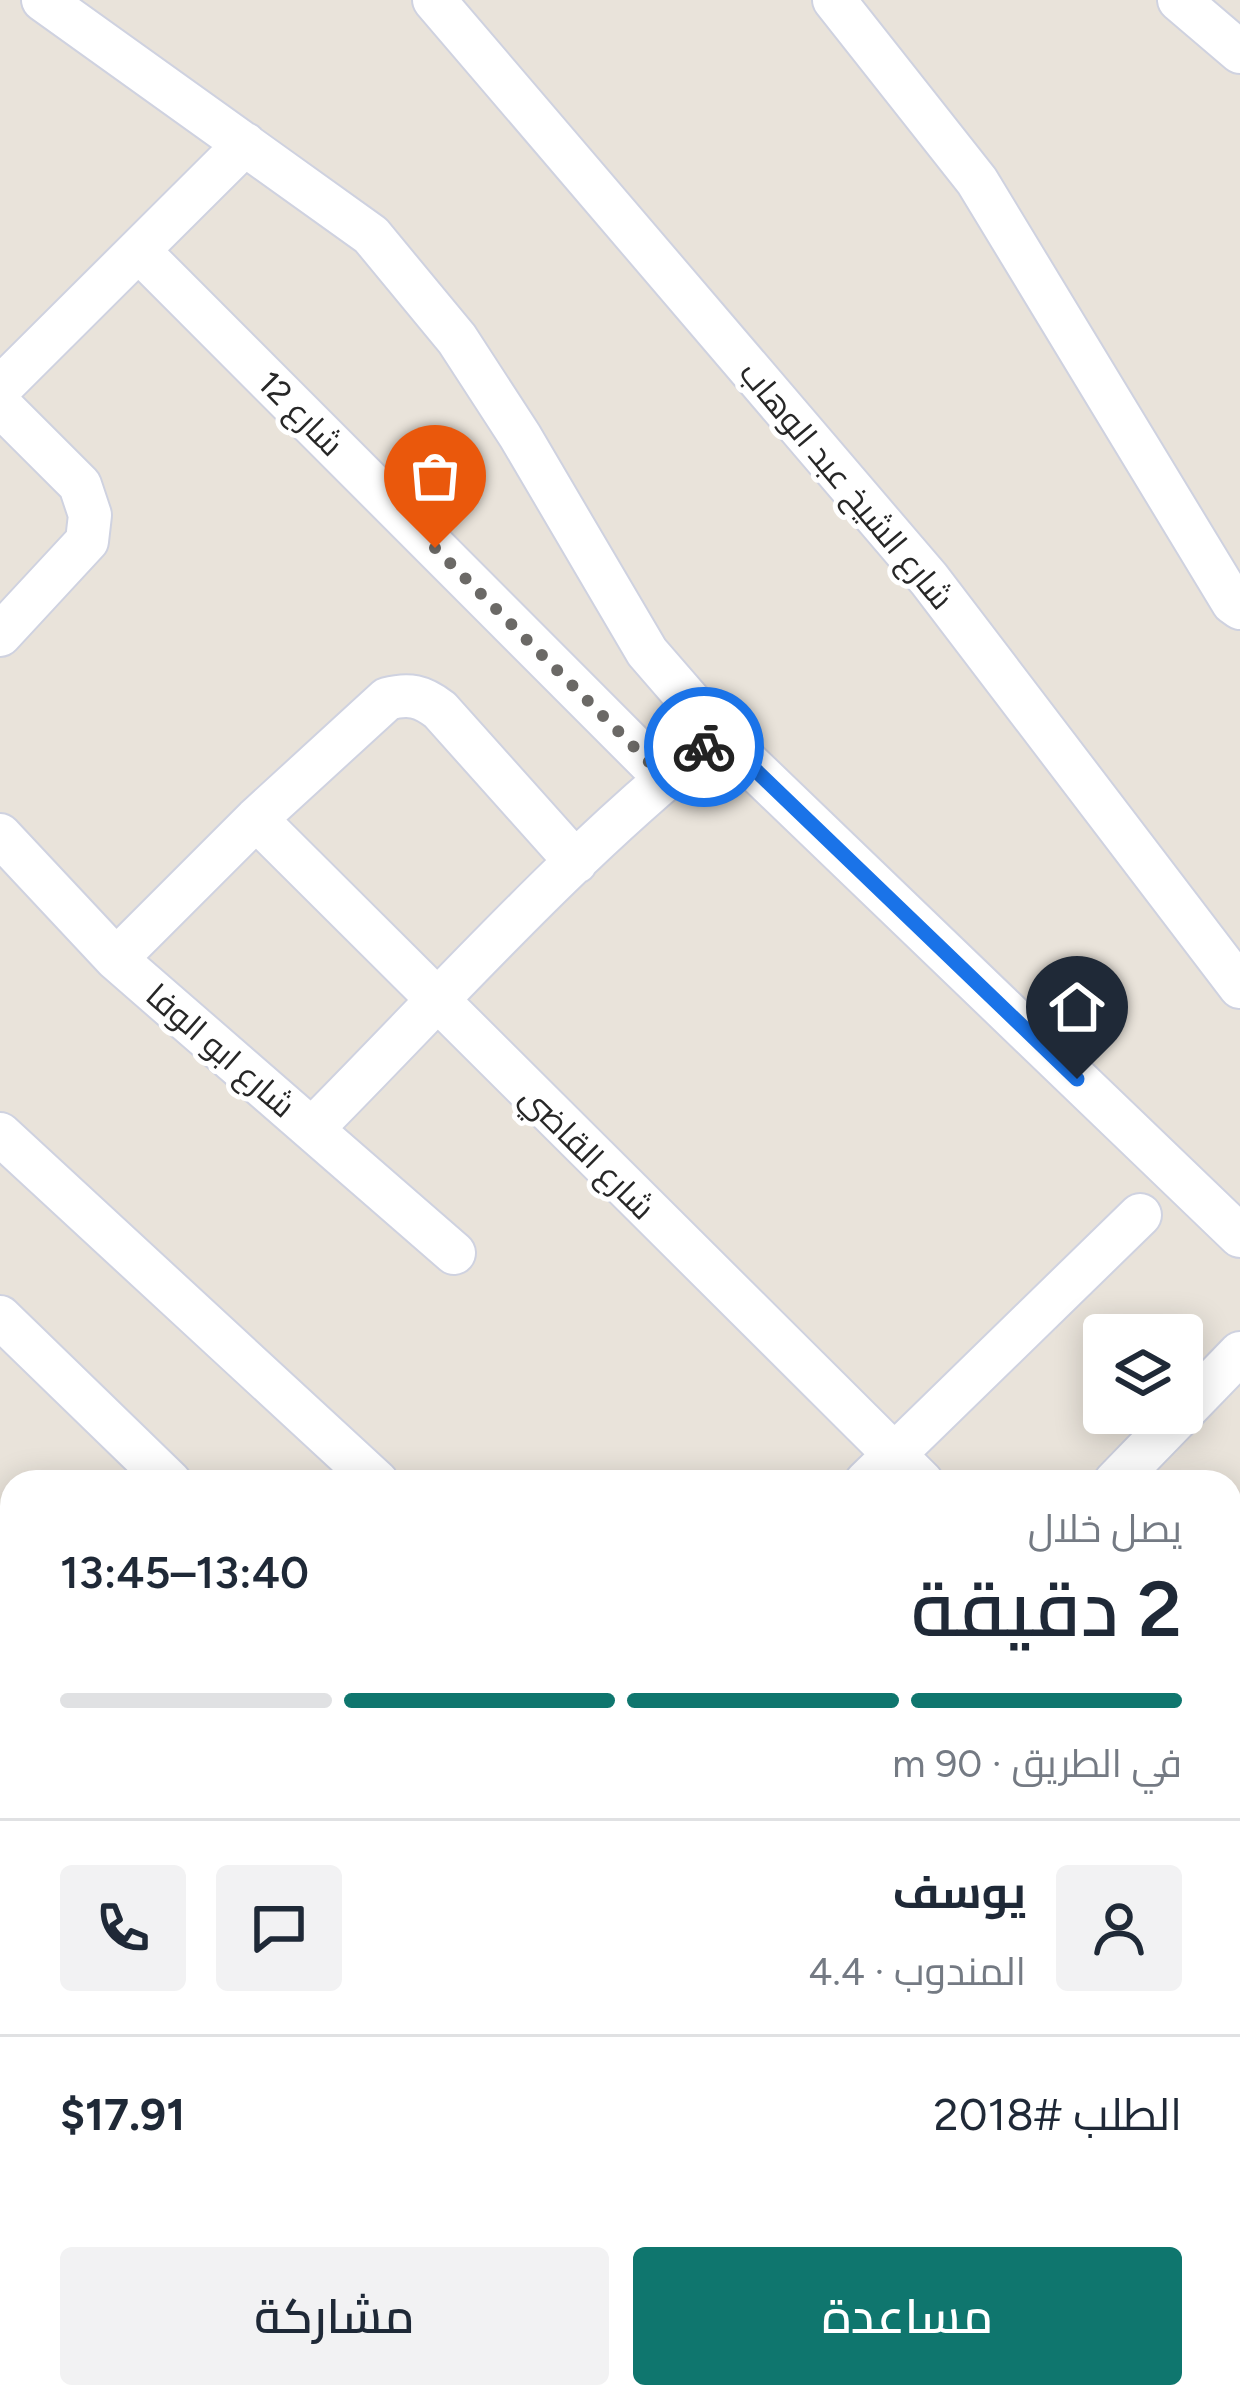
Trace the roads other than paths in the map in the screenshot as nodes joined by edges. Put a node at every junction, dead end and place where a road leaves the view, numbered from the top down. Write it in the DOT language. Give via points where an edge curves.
graph roads {
  1 [pos="43,0"];
  2 [pos="434,0"];
  3 [pos="834,0"];
  4 [pos="1179,0"];
  5 [pos="1240,52"];
  6 [pos="245,144"];
  7 [pos="140,252"];
  8 [pos="0,388"];
  9 [pos="0,405"];
  10 [pos="1240,608"];
  11 [pos="0,635"];
  12 [pos="719,735"];
  13 [pos="665,778"];
  14 [pos="256,819"];
  15 [pos="0,836"];
  16 [pos="575,862"];
  17 [pos="116,959"];
  18 [pos="1240,987"];
  19 [pos="437,1003"];
  20 [pos="312,1130"];
  21 [pos="0,1133"];
  22 [pos="1140,1215"];
  23 [pos="1240,1236"];
  24 [pos="454,1253"];
  25 [pos="0,1317"];
  26 [pos="1240,1353"];
  27 [pos="1203,1391"];
  28 [pos="1162,1434"];
  29 [pos="158,1470"];
  30 [pos="364,1470"];
  31 [pos="891,1470"];
  32 [pos="897,1470"];
  33 [pos="1127,1470"];
  1 -- 6 [label="street"];
  2 -- 18 [label="street, شارع الشيخ عبد الوهاب" via="929,579"];
  3 -- 10 [label="street" via="977,181"];
  4 -- 5 [label="street"];
  6 -- 7 [label="street"];
  6 -- 12 [label="street" via="370,235 457,339 647,652"];
  7 -- 8 [label="street"];
  7 -- 13 [label="street, شارع 12"];
  9 -- 11 [label="street" via="80,484 91,515 87,541"];
  12 -- 13 [label="street"];
  12 -- 23 [label="street"];
  13 -- 16 [label="street"];
  14 -- 16 [label="street" via="387,699 406,694 440,710"];
  14 -- 17 [label="street"];
  14 -- 19 [label="street, شارع القاضي"];
  15 -- 17 [label="street, شارع ابو الوفا"];
  16 -- 19 [label="street"];
  17 -- 20 [label="street, شارع ابو الوفا"];
  19 -- 20 [label="street"];
  19 -- 31 [label="street, شارع القاضي"];
  20 -- 24 [label="street, شارع ابو الوفا"];
  21 -- 30 [label="street"];
  22 -- 32 [label="street"];
  25 -- 29 [label="street"];
  26 -- 27 [label="street"];
  28 -- 33 [label="street"];
}
